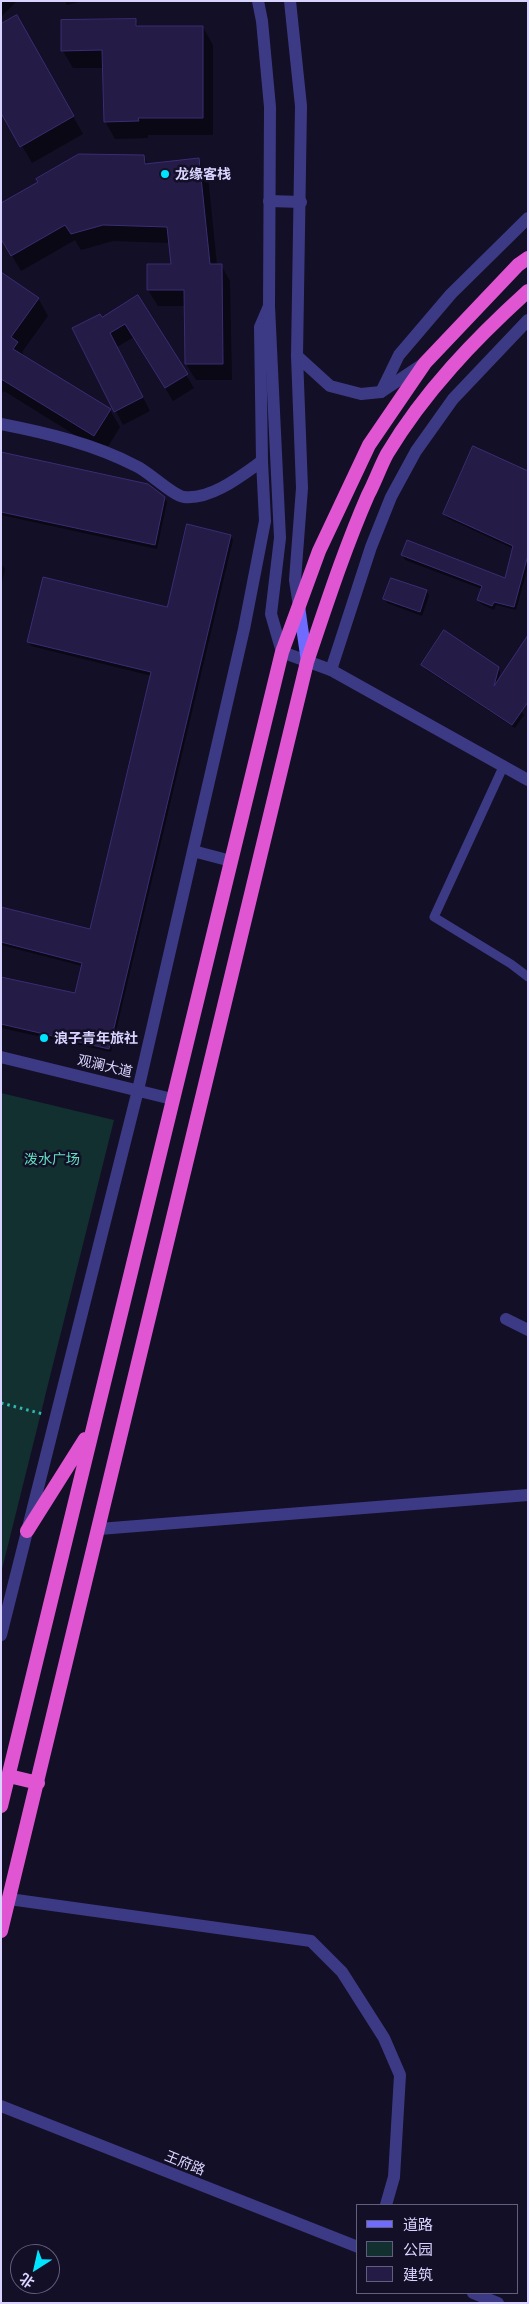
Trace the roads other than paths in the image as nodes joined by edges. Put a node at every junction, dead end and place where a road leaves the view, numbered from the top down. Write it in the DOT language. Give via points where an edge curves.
graph roads {
  1 [pos="258,1"];
  2 [pos="290,1"];
  3 [pos="269,201"];
  4 [pos="301,202"];
  5 [pos="528,218"];
  6 [pos="528,258"];
  7 [pos="528,291"];
  8 [pos="269,306"];
  9 [pos="528,320"];
  10 [pos="298,356"];
  11 [pos="425,363"];
  12 [pos="381,392"];
  13 [pos="1,424"];
  14 [pos="262,461"];
  15 [pos="299,606"];
  16 [pos="282,652"];
  17 [pos="307,662"];
  18 [pos="331,670"];
  19 [pos="504,765"];
  20 [pos="528,780"];
  21 [pos="193,851"];
  22 [pos="231,861"];
  23 [pos="528,977"];
  24 [pos="1,1057"];
  25 [pos="138,1090"];
  26 [pos="172,1099"];
  27 [pos="506,1319"];
  28 [pos="528,1330"];
  29 [pos="92,1428"];
  30 [pos="528,1495"];
  31 [pos="98,1529"];
  32 [pos="27,1531"];
  33 [pos="1,1636"];
  34 [pos="5,1775"];
  35 [pos="38,1783"];
  36 [pos="1,1806"];
  37 [pos="9,1899"];
  38 [pos="1,1931"];
  39 [pos="1,2106"];
  40 [pos="386,2204"];
  41 [pos="356,2246"];
  42 [pos="475,2294"];
  43 [pos="498,2303"];
  1 -- 3 [label="street" via="270,107"];
  2 -- 4 [label="street" via="301,106"];
  3 -- 4 [label="street"];
  3 -- 8 [label="street"];
  4 -- 10 [label="street"];
  5 -- 12 [label="street" via="451,294 399,355"];
  6 -- 11 [label="highway"];
  7 -- 17 [label="highway" via="451,367 387,454 349,538"];
  8 -- 14 [label="street" via="260,327"];
  8 -- 16 [label="street" via="280,538 271,614"];
  9 -- 18 [label="street" via="453,400 412,458 391,497 371,547"];
  10 -- 12 [label="street" via="330,386 361,394"];
  10 -- 15 [label="street" via="302,488 295,580"];
  11 -- 12 [label="street"];
  11 -- 15 [label="highway" via="369,445 319,551"];
  13 -- 14 [label="street" via="55,434 137,466 182,497 222,488"];
  14 -- 21 [label="street" via="265,521 242,639"];
  15 -- 16 [label="highway"];
  15 -- 17 [label="main road"];
  16 -- 17 [label="street"];
  16 -- 22 [label="highway"];
  17 -- 18 [label="street"];
  17 -- 31 [label="highway"];
  18 -- 19 [label="street"];
  19 -- 20 [label="street"];
  19 -- 23 [label="lane" via="434,917"];
  21 -- 22 [label="street"];
  21 -- 25 [label="street"];
  22 -- 26 [label="highway"];
  24 -- 25 [label="street, 观澜大道"];
  25 -- 26 [label="street, 观澜大道"];
  25 -- 32 [label="street"];
  26 -- 29 [label="highway"];
  27 -- 28 [label="street"];
  29 -- 32 [label="highway"];
  29 -- 34 [label="highway"];
  30 -- 31 [label="street"];
  31 -- 35 [label="highway"];
  32 -- 33 [label="street"];
  34 -- 35 [label="highway"];
  34 -- 36 [label="highway"];
  35 -- 37 [label="highway"];
  37 -- 38 [label="highway"];
  37 -- 40 [label="street" via="311,1941 342,1972 384,2038 400,2075 394,2177"];
  39 -- 41 [label="street, 王府路"];
  42 -- 43 [label="street"];
}
